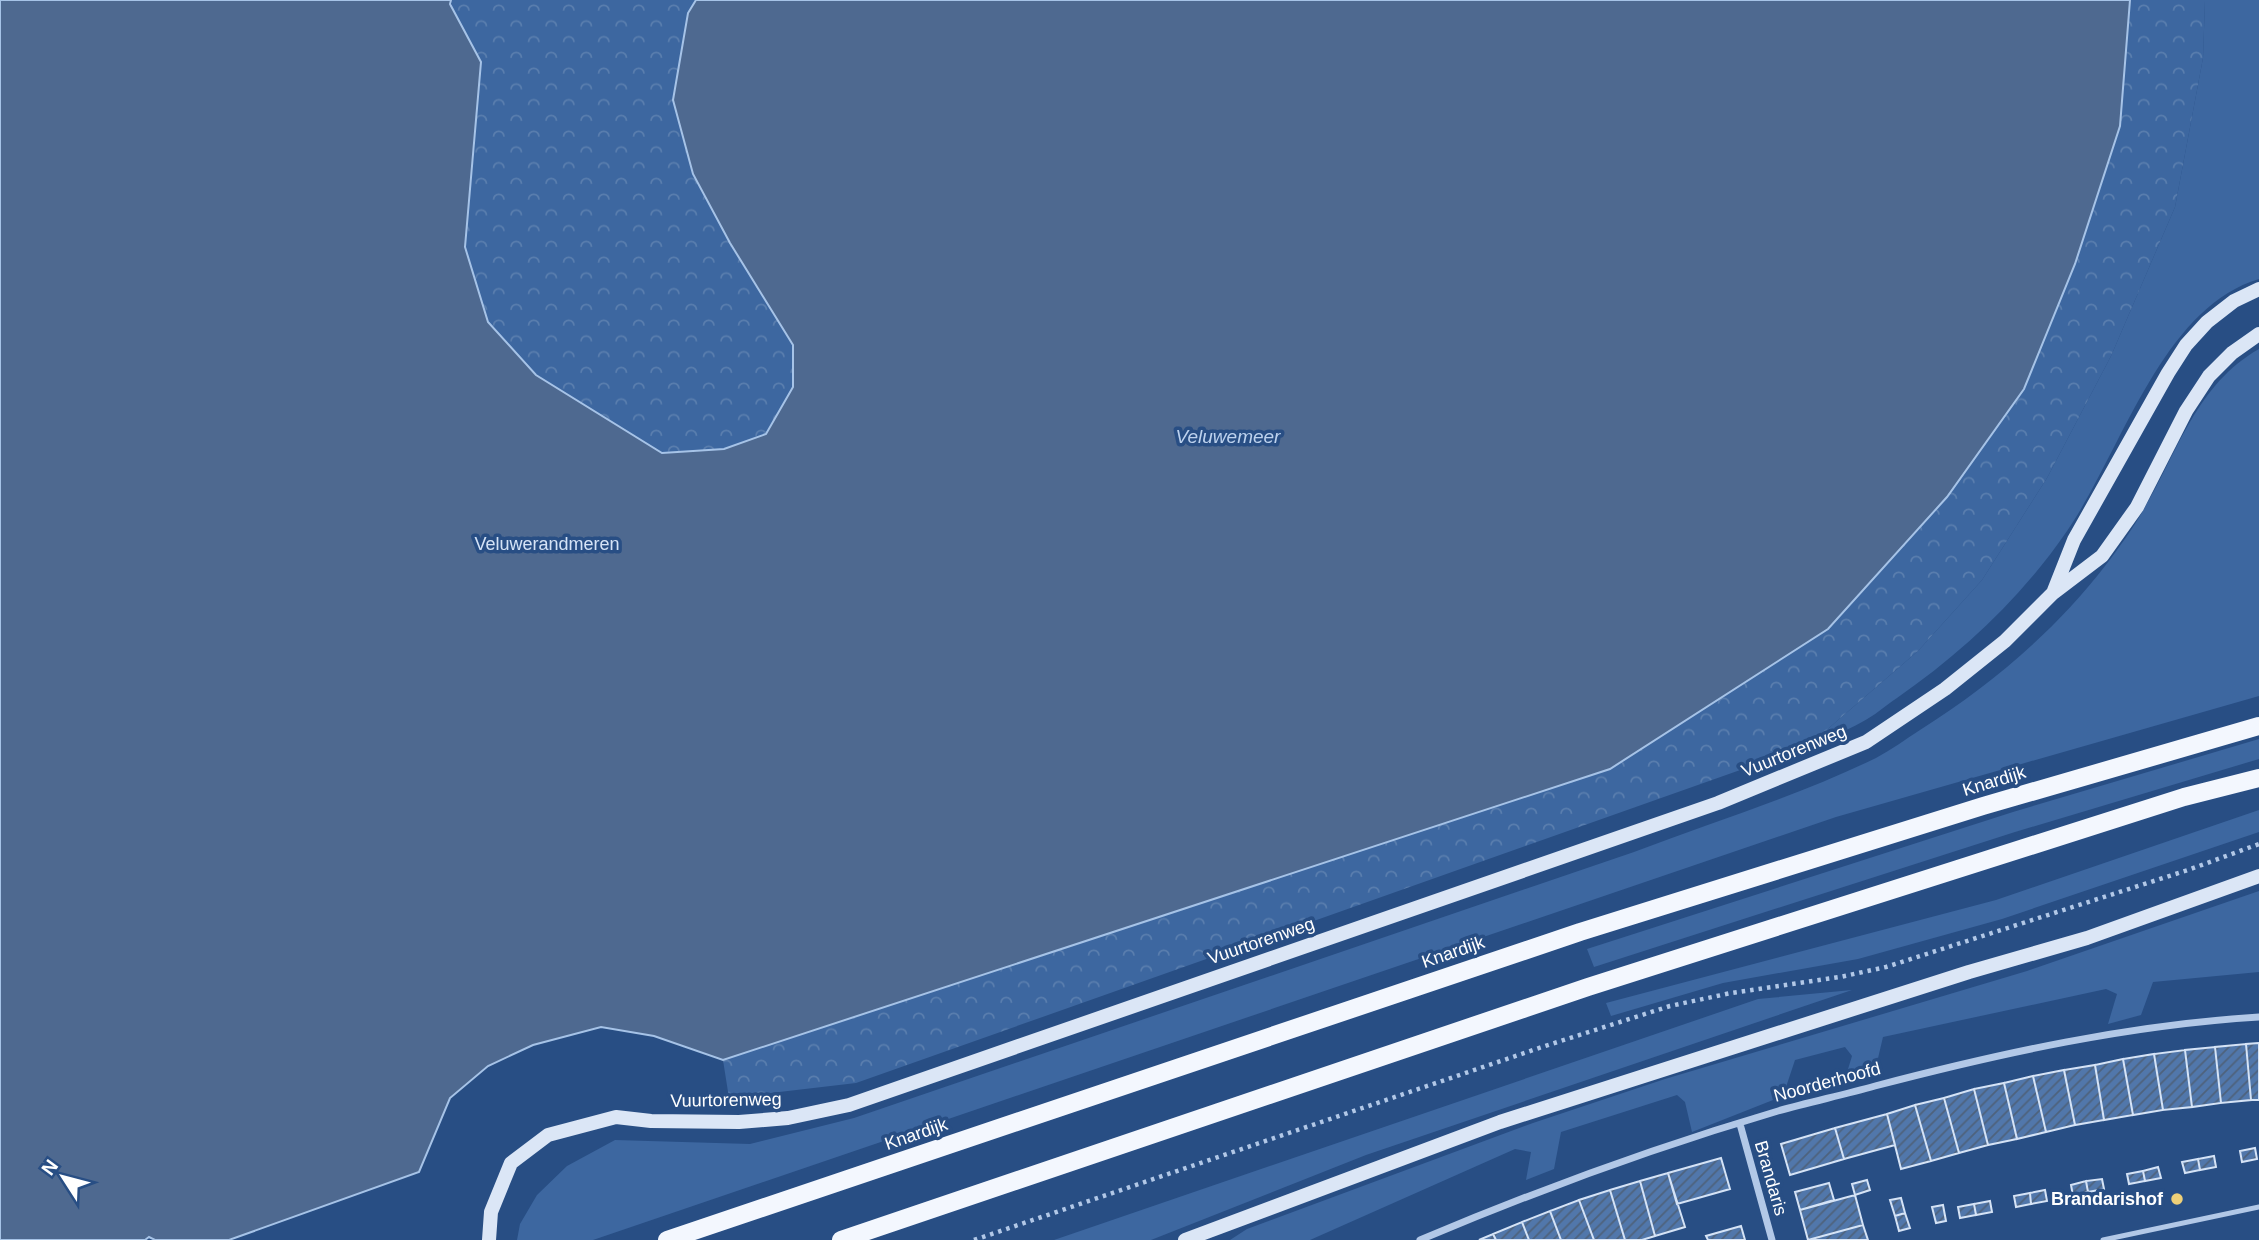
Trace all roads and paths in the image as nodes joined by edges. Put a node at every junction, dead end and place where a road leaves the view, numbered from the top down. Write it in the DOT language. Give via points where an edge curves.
graph roads {
  1 [pos="2259,289"];
  2 [pos="2259,334"];
  3 [pos="2052,594"];
  4 [pos="2259,726"];
  5 [pos="2259,778"];
  6 [pos="2259,844"];
  7 [pos="2259,876"];
  8 [pos="2259,1017"];
  9 [pos="1740,1124"];
  10 [pos="2259,1207"];
  11 [pos="1193,1238"];
  12 [pos="489,1240"];
  13 [pos="667,1240"];
  14 [pos="841,1240"];
  15 [pos="974,1240"];
  16 [pos="1420,1240"];
  17 [pos="1772,1240"];
  18 [pos="2103,1240"];
  1 -- 3 [label="street, Vuurtorenweg" via="2225,308 2186,345 2074,540"];
  2 -- 3 [label="street, Vuurtorenweg" via="2209,376 2137,507 2102,556"];
  3 -- 12 [label="street, Vuurtorenweg" via="2005,641 1945,689 1866,742 1705,807 849,1105 788,1118 739,1122 616,1117 548,1135 511,1163 491,1212"];
  4 -- 13 [label="main road, Knardijk" via="1983,806 1580,932"];
  5 -- 14 [label="main road" via="2184,797 1588,987"];
  6 -- 15 [label="path" via="1886,967 1670,1006"];
  7 -- 11 [label="street" via="2087,938 1500,1122"];
  8 -- 9 [label="street, Noorderhoofd" via="2191,1021 1984,1057"];
  9 -- 16 [label="street, Noorderhoofd" via="1497,1208"];
  9 -- 17 [label="street, Brandaris"];
  10 -- 18 [label="lane"];
}
